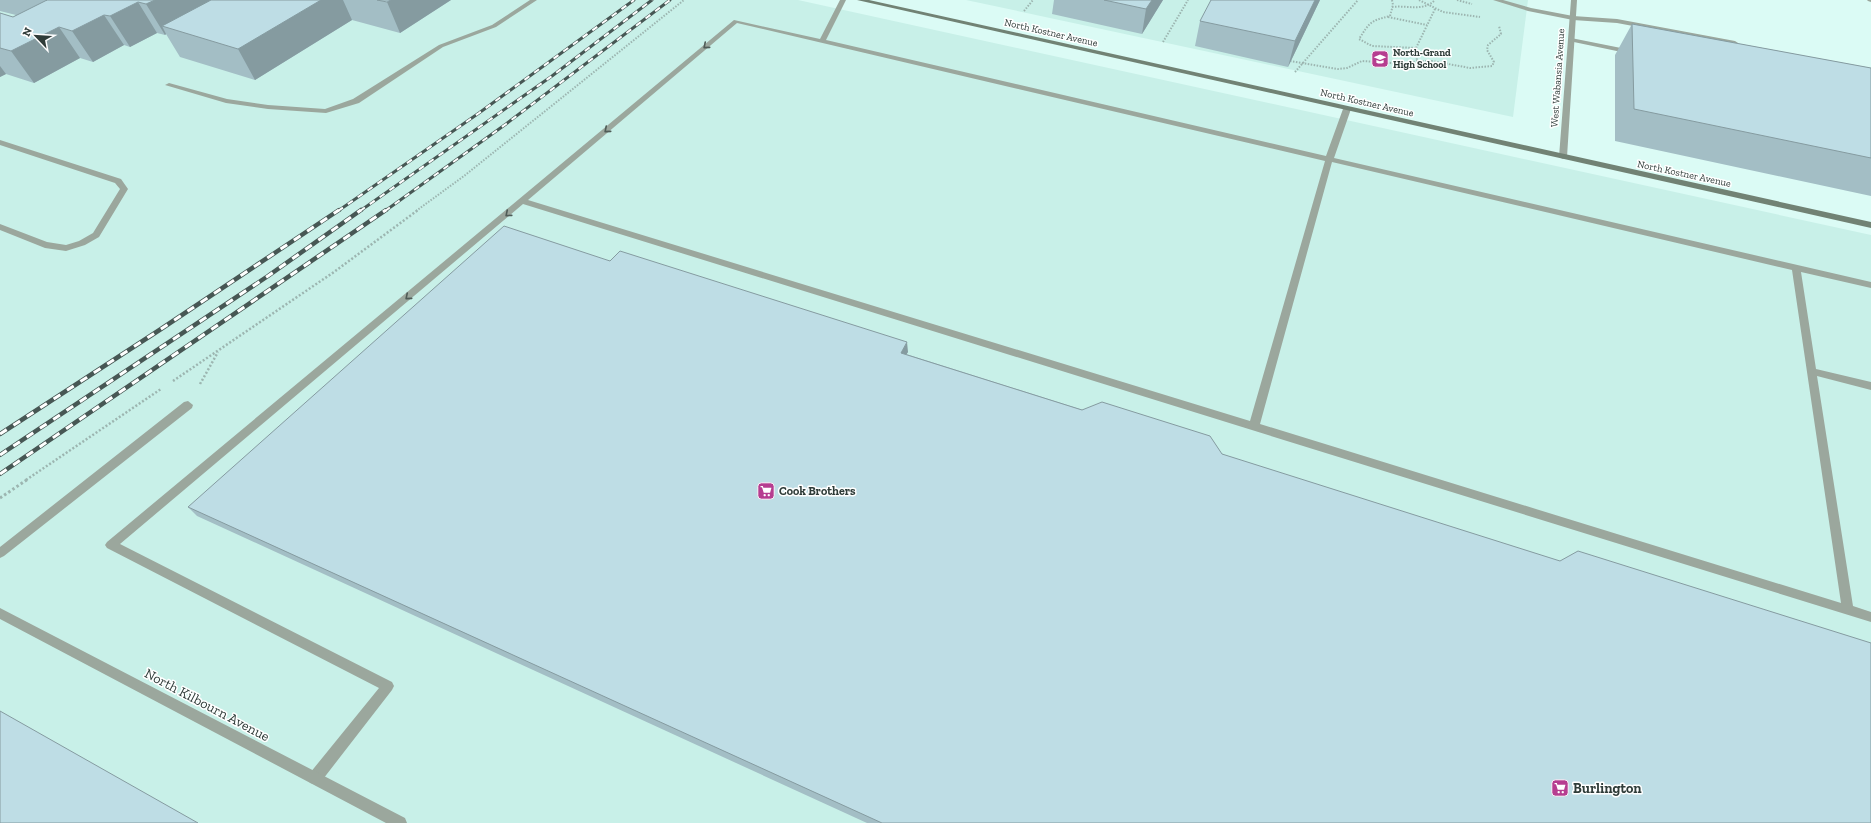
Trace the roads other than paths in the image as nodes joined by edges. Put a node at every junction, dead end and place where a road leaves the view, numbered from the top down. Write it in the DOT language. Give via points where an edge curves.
graph roads {
  1 [pos="534,0"];
  2 [pos="843,0"];
  3 [pos="860,0"];
  4 [pos="1496,0"];
  5 [pos="1574,0"];
  6 [pos="1573,18"];
  7 [pos="1571,40"];
  8 [pos="822,42"];
  9 [pos="1740,44"];
  10 [pos="1642,54"];
  11 [pos="169,85"];
  12 [pos="1347,109"];
  13 [pos="0,142"];
  14 [pos="1563,157"];
  15 [pos="1329,160"];
  16 [pos="523,201"];
  17 [pos="1871,225"];
  18 [pos="0,227"];
  19 [pos="1796,268"];
  20 [pos="1871,285"];
  21 [pos="1812,371"];
  22 [pos="1871,386"];
  23 [pos="188,406"];
  24 [pos="1254,426"];
  25 [pos="0,554"];
  26 [pos="1848,610"];
  27 [pos="0,613"];
  28 [pos="1871,617"];
  29 [pos="315,778"];
  30 [pos="400,823"];
  1 -- 11 [label="street" via="494,26 441,46 356,100 326,111 233,102"];
  2 -- 8 [label="street"];
  3 -- 12 [label="street, North Kostner Avenue"];
  4 -- 6 [label="street"];
  5 -- 6 [label="street, West Wabansia Avenue"];
  6 -- 7 [label="street, West Wabansia Avenue"];
  6 -- 9 [label="street" via="1617,21"];
  7 -- 10 [label="street"];
  7 -- 14 [label="street, West Wabansia Avenue"];
  8 -- 15 [label="street"];
  8 -- 16 [label="street, one-way" via="736,21"];
  12 -- 14 [label="street, North Kostner Avenue"];
  12 -- 15 [label="street"];
  13 -- 18 [label="street" via="118,181 124,189 96,235 66,248 45,245"];
  14 -- 17 [label="street, North Kostner Avenue"];
  15 -- 19 [label="street"];
  15 -- 24 [label="street"];
  16 -- 24 [label="street"];
  16 -- 29 [label="street, one-way" via="111,545 388,686"];
  19 -- 20 [label="street"];
  19 -- 21 [label="street"];
  21 -- 22 [label="street"];
  21 -- 26 [label="street"];
  23 -- 25 [label="street"];
  24 -- 26 [label="street"];
  26 -- 28 [label="street"];
  27 -- 29 [label="street, North Kilbourn Avenue"];
  29 -- 30 [label="street, North Kilbourn Avenue"];
}
